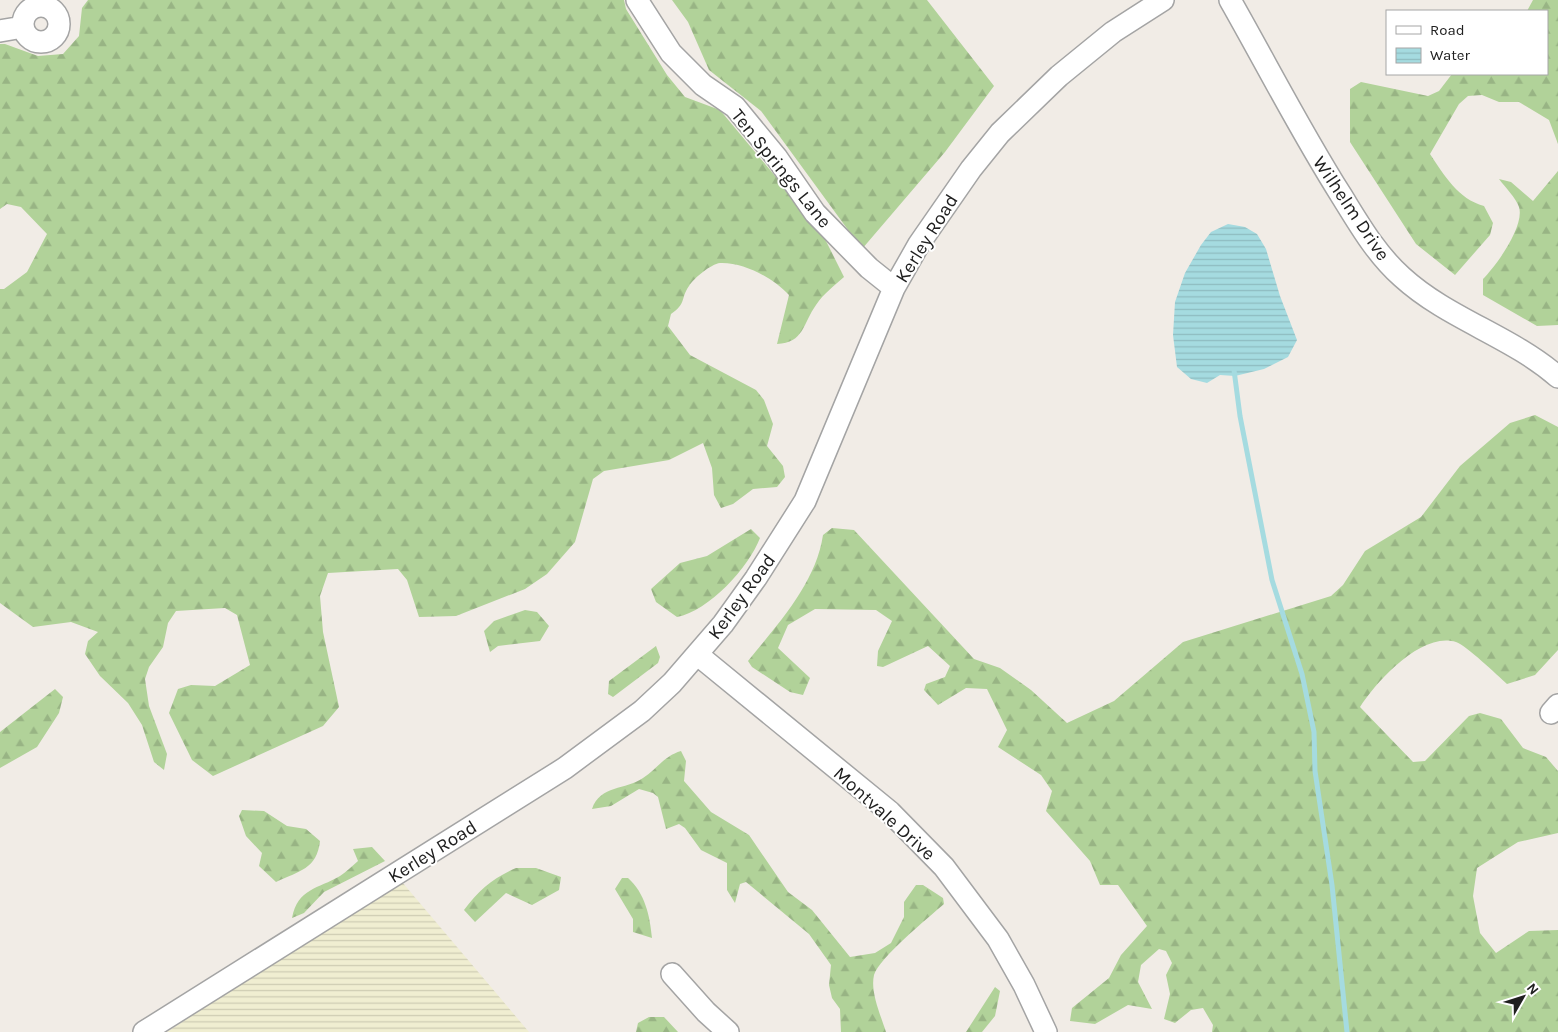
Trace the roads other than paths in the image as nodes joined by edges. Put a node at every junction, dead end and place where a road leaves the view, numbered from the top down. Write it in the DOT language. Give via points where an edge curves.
graph roads {
  1 [pos="637,0"];
  2 [pos="1163,0"];
  3 [pos="1230,0"];
  4 [pos="53,4"];
  5 [pos="23,27"];
  6 [pos="0,31"];
  7 [pos="894,288"];
  8 [pos="1558,377"];
  9 [pos="698,655"];
  10 [pos="672,974"];
  11 [pos="144,1032"];
  12 [pos="728,1032"];
  13 [pos="1046,1032"];
  1 -- 7 [label="street, Ten Springs Lane" via="671,53 703,85 735,107 816,213 869,268"];
  2 -- 7 [label="street, Kerley Road" via="1085,53 1000,133 945,204"];
  3 -- 8 [label="street, Wilhelm Drive" via="1318,158 1380,254 1427,296 1515,345"];
  4 -- 5 [label="street" via="38,5 28,11"];
  4 -- 5 [label="street" via="60,28 52,39 35,41 29,38"];
  5 -- 6 [label="street"];
  7 -- 9 [label="street, Kerley Road" via="805,501 756,578"];
  9 -- 11 [label="street, Kerley Road" via="642,711 565,768"];
  9 -- 13 [label="street, Montvale Drive" via="890,812 944,868 998,939"];
  10 -- 12 [label="street"];
}
